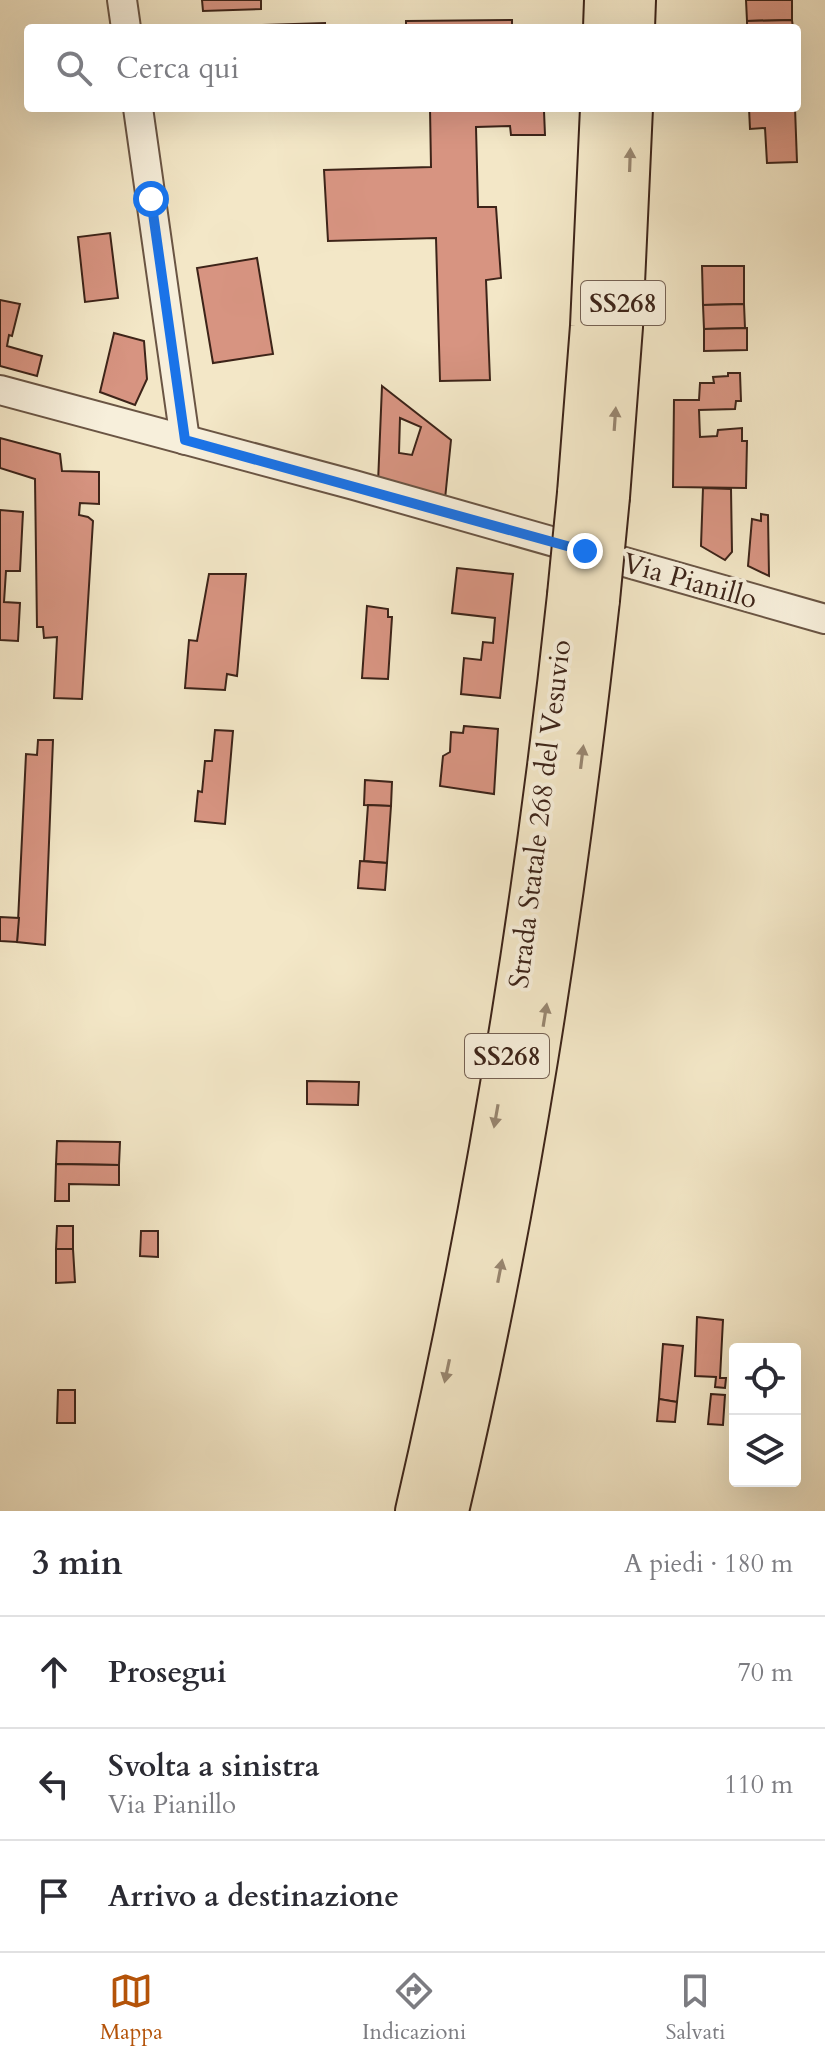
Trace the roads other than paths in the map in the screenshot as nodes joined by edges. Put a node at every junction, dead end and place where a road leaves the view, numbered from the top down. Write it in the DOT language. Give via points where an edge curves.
graph roads {
  1 [pos="122,0"];
  2 [pos="605,0"];
  3 [pos="635,0"];
  4 [pos="125,24"];
  5 [pos="604,24"];
  6 [pos="634,24"];
  7 [pos="139,112"];
  8 [pos="601,112"];
  9 [pos="632,112"];
  10 [pos="0,390"];
  11 [pos="185,440"];
  12 [pos="594,495"];
  13 [pos="584,598"];
  14 [pos="825,619"];
  15 [pos="416,1511"];
  16 [pos="448,1511"];
  1 -- 4 [label="street"];
  2 -- 5 [label="highway"];
  3 -- 6 [label="highway"];
  7 -- 11 [label="street"];
  8 -- 12 [label="highway, Strada Statale 268 del Vesuvio / SS268" via="591,326"];
  12 -- 9 [label="highway, Strada Statale 268 del Vesuvio / SS268, one-way" via="623,312"];
  10 -- 11 [label="street, Via Pianillo"];
  11 -- 14 [label="street, Via Pianillo"];
  12 -- 13 [label="highway, Strada Statale 268 del Vesuvio / SS268, bridge"];
  13 -- 15 [label="highway, Strada Statale 268 del Vesuvio / SS268, one-way" via="551,756 506,1062 469,1264"];
  16 -- 13 [label="highway, Strada Statale 268 del Vesuvio / SS268, one-way" via="500,1270 564,896"];
}
